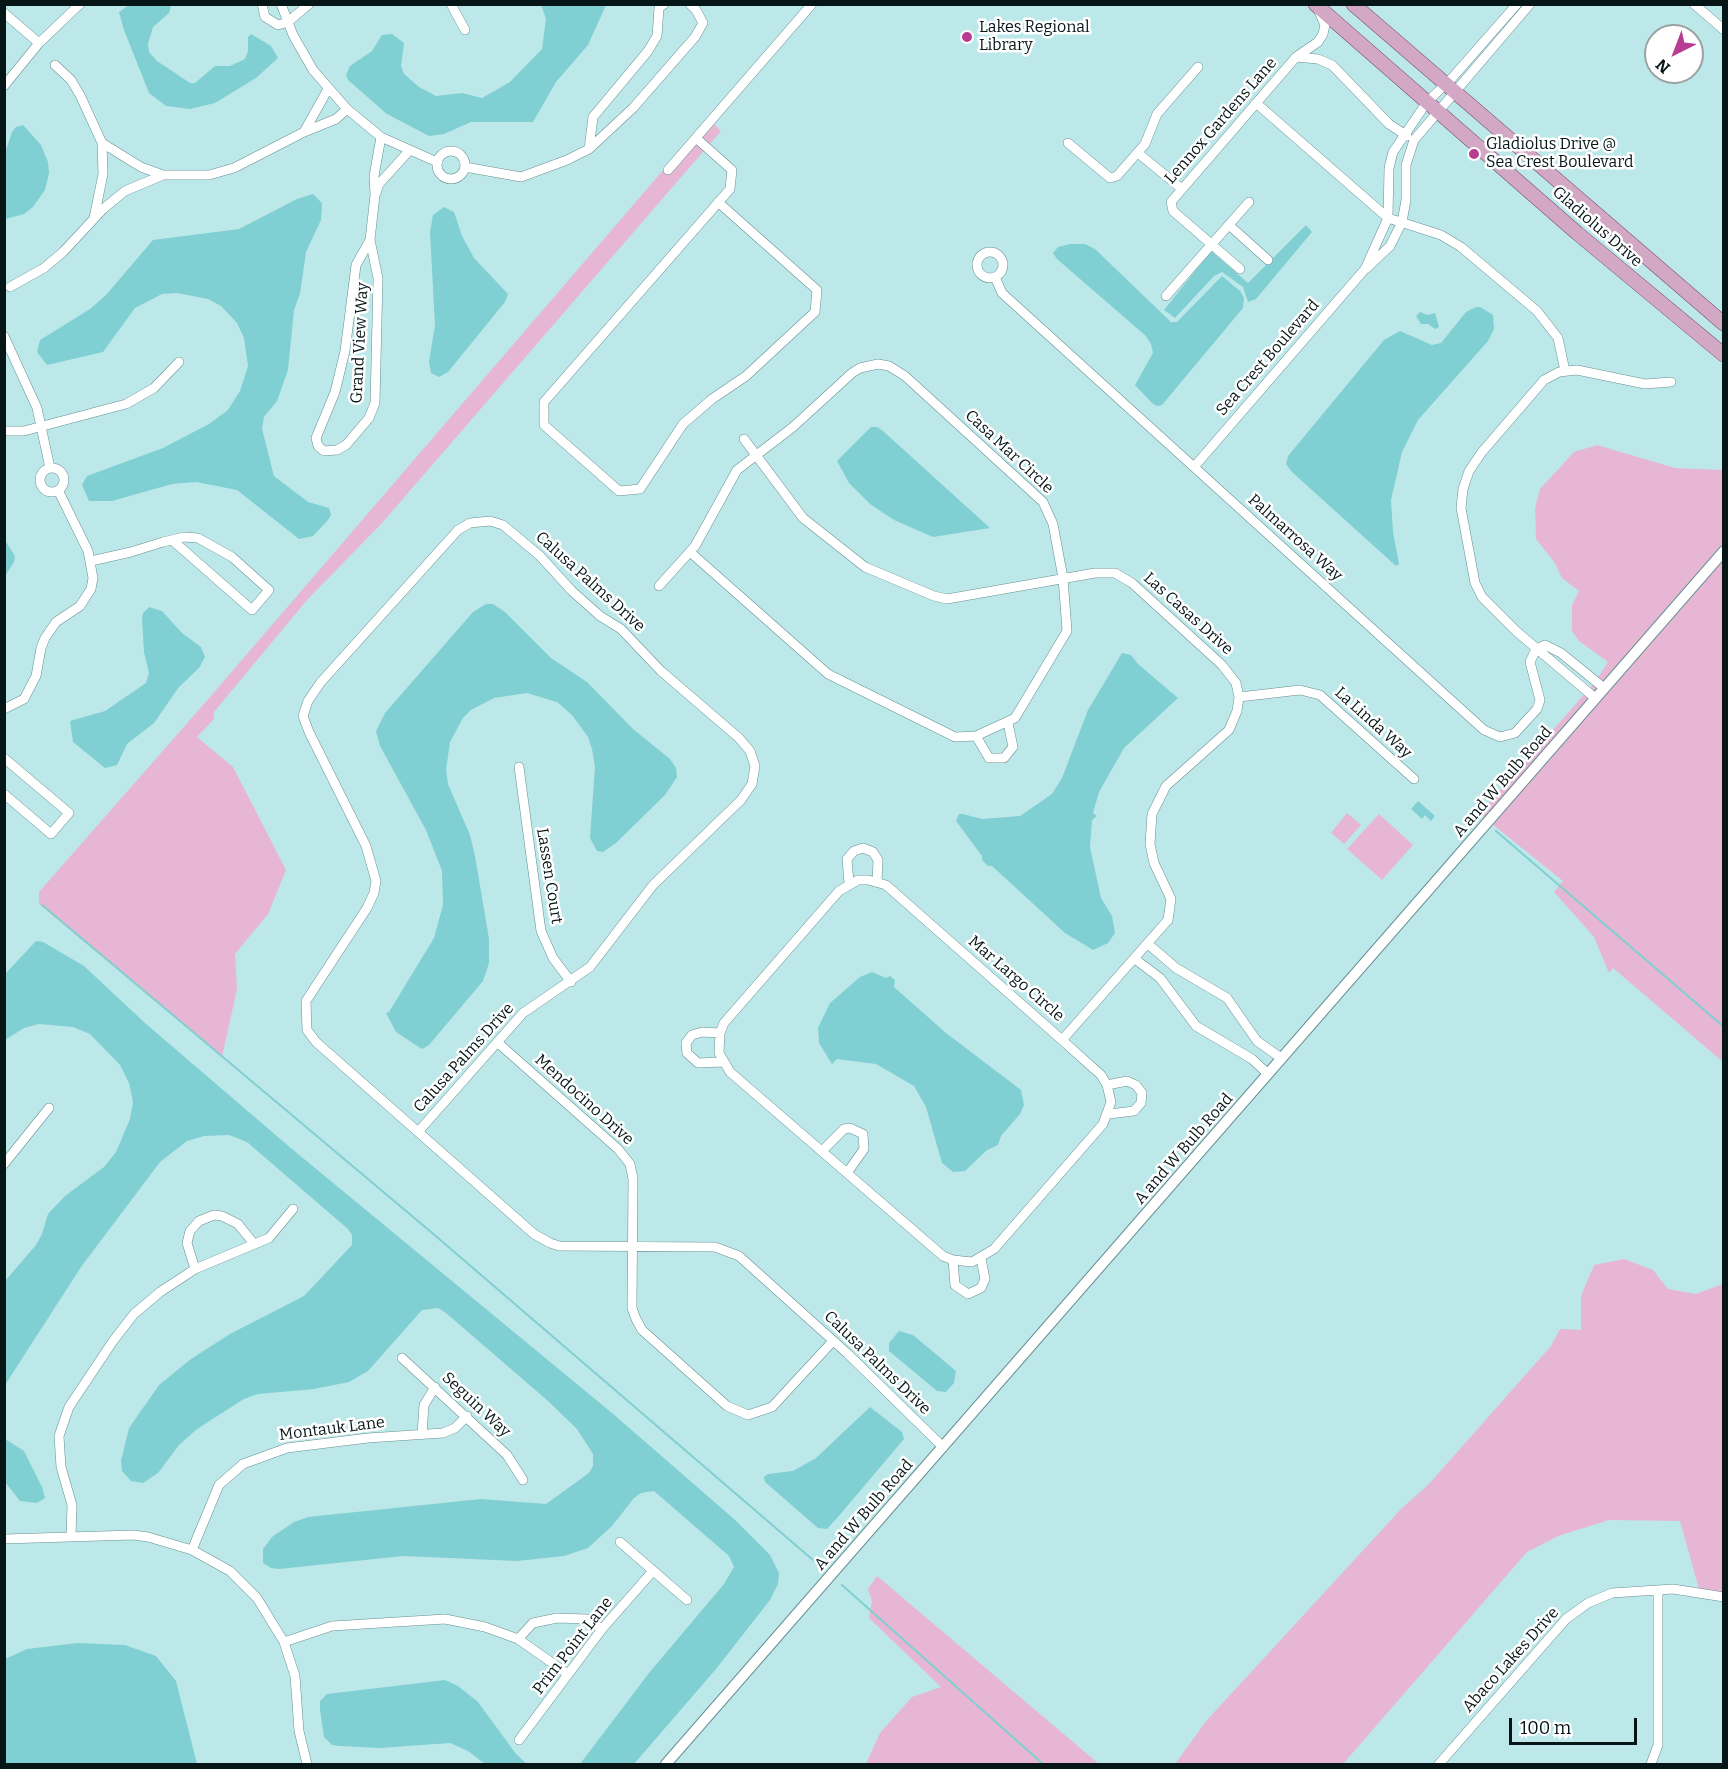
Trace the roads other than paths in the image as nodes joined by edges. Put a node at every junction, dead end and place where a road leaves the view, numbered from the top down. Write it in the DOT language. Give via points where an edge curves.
graph roads {
  1 [pos="80,4"];
  2 [pos="262,4"];
  3 [pos="281,4"];
  4 [pos="309,4"];
  5 [pos="451,4"];
  6 [pos="690,4"];
  7 [pos="812,4"];
  8 [pos="1353,4"];
  9 [pos="1516,4"];
  10 [pos="1530,4"];
  11 [pos="1694,4"];
  12 [pos="662,6"];
  13 [pos="1316,6"];
  14 [pos="4,13"];
  15 [pos="288,22"];
  16 [pos="465,30"];
  17 [pos="1724,30"];
  18 [pos="39,43"];
  19 [pos="1296,57"];
  20 [pos="55,65"];
  21 [pos="1198,67"];
  22 [pos="4,86"];
  23 [pos="1449,88"];
  24 [pos="328,89"];
  25 [pos="1427,102"];
  26 [pos="1256,103"];
  27 [pos="347,110"];
  28 [pos="1440,112"];
  29 [pos="304,132"];
  30 [pos="1403,134"];
  31 [pos="381,137"];
  32 [pos="696,138"];
  33 [pos="1414,140"];
  34 [pos="102,143"];
  35 [pos="1068,143"];
  36 [pos="589,149"];
  37 [pos="409,151"];
  38 [pos="1138,153"];
  39 [pos="436,162"];
  40 [pos="465,168"];
  41 [pos="668,170"];
  42 [pos="163,175"];
  43 [pos="1182,189"];
  44 [pos="375,195"];
  45 [pos="1249,201"];
  46 [pos="718,202"];
  47 [pos="1388,218"];
  48 [pos="94,220"];
  49 [pos="1402,222"];
  50 [pos="1229,225"];
  51 [pos="370,240"];
  52 [pos="1212,245"];
  53 [pos="1268,260"];
  54 [pos="1240,269"];
  55 [pos="1365,269"];
  56 [pos="995,277"];
  57 [pos="10,287"];
  58 [pos="1166,296"];
  59 [pos="1724,324"];
  60 [pos="4,336"];
  61 [pos="1724,355"];
  62 [pos="179,362"];
  63 [pos="1565,371"];
  64 [pos="1671,382"];
  65 [pos="42,426"];
  66 [pos="4,431"];
  67 [pos="744,439"];
  68 [pos="755,454"];
  69 [pos="1194,466"];
  70 [pos="50,468"];
  71 [pos="58,490"];
  72 [pos="172,540"];
  73 [pos="690,552"];
  74 [pos="1724,552"];
  75 [pos="91,561"];
  76 [pos="1063,579"];
  77 [pos="659,586"];
  78 [pos="1536,649"];
  79 [pos="1604,688"];
  80 [pos="1239,697"];
  81 [pos="1596,698"];
  82 [pos="4,709"];
  83 [pos="1008,723"];
  84 [pos="976,736"];
  85 [pos="4,758"];
  86 [pos="519,767"];
  87 [pos="1414,779"];
  88 [pos="4,794"];
  89 [pos="877,882"];
  90 [pos="849,884"];
  91 [pos="1148,944"];
  92 [pos="1135,959"];
  93 [pos="571,982"];
  94 [pos="720,1033"];
  95 [pos="1062,1040"];
  96 [pos="497,1042"];
  97 [pos="1281,1058"];
  98 [pos="723,1062"];
  99 [pos="1268,1074"];
  100 [pos="1107,1085"];
  101 [pos="49,1108"];
  102 [pos="1108,1114"];
  103 [pos="418,1132"];
  104 [pos="822,1151"];
  105 [pos="4,1164"];
  106 [pos="847,1173"];
  107 [pos="293,1209"];
  108 [pos="254,1244"];
  109 [pos="632,1246"];
  110 [pos="981,1258"];
  111 [pos="953,1260"];
  112 [pos="195,1269"];
  113 [pos="833,1341"];
  114 [pos="402,1358"];
  115 [pos="435,1387"];
  116 [pos="467,1416"];
  117 [pos="422,1434"];
  118 [pos="943,1447"];
  119 [pos="523,1480"];
  120 [pos="71,1537"];
  121 [pos="4,1539"];
  122 [pos="620,1542"];
  123 [pos="192,1550"];
  124 [pos="652,1572"];
  125 [pos="1658,1590"];
  126 [pos="1724,1597"];
  127 [pos="687,1600"];
  128 [pos="602,1629"];
  129 [pos="518,1639"];
  130 [pos="284,1642"];
  131 [pos="568,1674"];
  132 [pos="519,1740"];
  133 [pos="308,1764"];
  134 [pos="666,1764"];
  135 [pos="1439,1764"];
  136 [pos="1651,1764"];
  1 -- 18 [label="street"];
  2 -- 15 [label="street" via="269,21"];
  3 -- 15 [label="street"];
  4 -- 15 [label="street"];
  5 -- 16 [label="street"];
  6 -- 36 [label="street" via="703,23 695,37 633,108"];
  7 -- 32 [label="street"];
  8 -- 23 [label="main road, Gladiolus Drive"];
  9 -- 23 [label="street" via="1452,78"];
  10 -- 23 [label="street"];
  11 -- 17 [label="street"];
  12 -- 36 [label="street" via="657,36 648,51 593,117"];
  13 -- 19 [label="street, Lennox Gardens Lane" via="1325,25 1323,34"];
  13 -- 25 [label="main road, Gladiolus Drive"];
  14 -- 18 [label="street"];
  15 -- 24 [label="street"];
  18 -- 22 [label="street"];
  19 -- 26 [label="street, Lennox Gardens Lane"];
  19 -- 30 [label="street, Lennox Gardens Lane" via="1332,65"];
  20 -- 34 [label="street" via="80,94"];
  21 -- 38 [label="street" via="1157,114"];
  23 -- 25 [label="street, Sea Crest Boulevard"];
  23 -- 28 [label="street, Sea Crest Boulevard"];
  23 -- 59 [label="main road, Gladiolus Drive"];
  24 -- 27 [label="street"];
  24 -- 29 [label="street"];
  25 -- 28 [label="main road, Gladiolus Drive"];
  25 -- 30 [label="street, Sea Crest Boulevard"];
  26 -- 43 [label="street, Lennox Gardens Lane"];
  26 -- 47 [label="street"];
  27 -- 29 [label="street" via="336,119"];
  27 -- 31 [label="street"];
  28 -- 33 [label="street, Sea Crest Boulevard"];
  28 -- 61 [label="main road, Gladiolus Drive"];
  29 -- 42 [label="street" via="234,168 209,175"];
  30 -- 33 [label="street, Lennox Gardens Lane"];
  30 -- 47 [label="street, Sea Crest Boulevard" via="1389,168"];
  31 -- 37 [label="street"];
  31 -- 44 [label="street, Grand View Way"];
  32 -- 41 [label="street"];
  32 -- 46 [label="street" via="732,170 730,189"];
  33 -- 49 [label="street, Sea Crest Boulevard" via="1406,165"];
  34 -- 42 [label="street" via="141,167"];
  34 -- 48 [label="street" via="103,174"];
  35 -- 38 [label="street" via="1110,178 1118,176"];
  36 -- 40 [label="street" via="521,177"];
  37 -- 39 [label="street"];
  37 -- 44 [label="street, Grand View Way" via="379,184"];
  38 -- 43 [label="street"];
  39 -- 40 [label="street" via="445,152 453,151 463,158"];
  39 -- 40 [label="street" via="440,175 450,180 460,176"];
  42 -- 48 [label="street" via="125,191"];
  43 -- 52 [label="street, Lennox Gardens Lane" via="1170,206"];
  44 -- 51 [label="street, Grand View Way"];
  45 -- 50 [label="street"];
  46 -- 46 [label="street" via="544,402 544,425 619,491 640,489 683,424 746,376 815,312 817,290"];
  47 -- 49 [label="street"];
  47 -- 55 [label="street, Sea Crest Boulevard"];
  48 -- 57 [label="street" via="44,268"];
  49 -- 55 [label="street, Sea Crest Boulevard" via="1390,246"];
  49 -- 63 [label="street" via="1441,235 1461,247 1537,311 1558,338"];
  50 -- 52 [label="street"];
  50 -- 53 [label="street"];
  51 -- 51 [label="street, Grand View Way" via="356,265 345,351 335,392 316,438 324,451 346,444 369,418 375,403 378,278"];
  52 -- 54 [label="street"];
  52 -- 58 [label="street"];
  55 -- 69 [label="street, Sea Crest Boulevard"];
  56 -- 69 [label="street, Palmarrosa Way" via="1002,293"];
  60 -- 65 [label="street"];
  62 -- 65 [label="street" via="160,383 135,400"];
  63 -- 64 [label="street" via="1645,384"];
  63 -- 78 [label="street" via="1544,380 1482,452 1469,471 1461,508 1475,583 1482,597"];
  65 -- 66 [label="street"];
  65 -- 70 [label="street"];
  67 -- 68 [label="street, Las Casas Drive"];
  68 -- 73 [label="street, Casa Mar Circle" via="732,477"];
  68 -- 76 [label="street, Las Casas Drive" via="803,518 855,561 934,596 954,598"];
  68 -- 76 [label="street, Casa Mar Circle" via="793,427 852,373 870,365 889,366 905,376 1043,502 1051,516"];
  69 -- 78 [label="street, Palmarrosa Way" via="1484,730 1500,737 1515,733 1537,709 1540,700 1530,662"];
  70 -- 71 [label="street" via="57,468 64,477"];
  70 -- 71 [label="street" via="40,476 40,484 50,492"];
  71 -- 75 [label="street"];
  72 -- 72 [label="street" via="198,538 213,545 269,590 252,610"];
  72 -- 75 [label="street"];
  73 -- 77 [label="street, Casa Mar Circle"];
  73 -- 84 [label="street, Casa Mar Circle" via="828,674 944,733 965,738"];
  74 -- 79 [label="street, A and W Bulb Road"];
  75 -- 82 [label="street" via="93,578 87,597 56,622 41,648 36,676 24,699"];
  76 -- 80 [label="street, Las Casas Drive" via="1106,572 1124,577 1222,665 1236,683"];
  76 -- 83 [label="street, Casa Mar Circle" via="1068,622 1064,640 1022,710"];
  78 -- 79 [label="street" via="1545,645 1561,652"];
  78 -- 81 [label="street"];
  79 -- 81 [label="street, A and W Bulb Road"];
  80 -- 87 [label="street, La Linda Way" via="1300,690 1320,695"];
  80 -- 91 [label="street" via="1238,711 1229,730 1173,778 1155,806 1150,844 1168,889 1171,910"];
  81 -- 97 [label="street, A and W Bulb Road"];
  83 -- 84 [label="street, Casa Mar Circle"];
  83 -- 84 [label="street" via="1013,747 1004,758 989,758"];
  85 -- 88 [label="street" via="69,813 51,834"];
  86 -- 93 [label="street, Lassen Court" via="541,931 553,958"];
  89 -- 90 [label="street" via="858,880"];
  89 -- 90 [label="street" via="878,860 873,852 863,848 848,859"];
  89 -- 95 [label="street, Mar Largo Circle" via="886,885"];
  90 -- 94 [label="street" via="724,1023"];
  91 -- 92 [label="street"];
  91 -- 97 [label="street" via="1176,968 1227,998 1257,1041"];
  92 -- 95 [label="street"];
  92 -- 99 [label="street" via="1160,978 1196,1026 1252,1059"];
  93 -- 96 [label="street, Calusa Palms Drive" via="524,1013"];
  93 -- 103 [label="street, Calusa Palms Drive" via="590,968 653,885 741,800 752,784 755,766 739,738 661,671 621,629 572,591 540,556 503,525 480,521 458,530 321,682 303,716 366,846 376,881 366,908 306,1001 307,1030"];
  94 -- 98 [label="street" via="718,1043"];
  94 -- 98 [label="street" via="692,1035 686,1043 687,1053 698,1063"];
  95 -- 100 [label="street, Mar Largo Circle"];
  96 -- 103 [label="street, Calusa Palms Drive"];
  96 -- 109 [label="street, Mendocino Drive" via="630,1164"];
  97 -- 99 [label="street, A and W Bulb Road"];
  98 -- 104 [label="street"];
  99 -- 118 [label="street, A and W Bulb Road"];
  100 -- 102 [label="street" via="1111,1102"];
  100 -- 102 [label="street" via="1127,1081 1142,1093 1141,1103 1134,1111"];
  101 -- 105 [label="street"];
  102 -- 110 [label="street" via="1003,1239"];
  103 -- 109 [label="street, Calusa Palms Drive" via="534,1234 550,1243"];
  104 -- 106 [label="street"];
  104 -- 106 [label="street" via="844,1129 863,1134 864,1149"];
  106 -- 111 [label="street" via="943,1256"];
  107 -- 108 [label="street" via="273,1235"];
  108 -- 112 [label="street"];
  108 -- 112 [label="street" via="231,1219 214,1215 199,1221 187,1243"];
  109 -- 113 [label="street, Calusa Palms Drive" via="715,1247 729,1251"];
  109 -- 113 [label="street, Mendocino Drive" via="632,1308 642,1330 727,1406 748,1415 772,1407"];
  110 -- 111 [label="street"];
  110 -- 111 [label="street" via="985,1279 981,1288 968,1294 955,1285"];
  112 -- 120 [label="street" via="134,1314 69,1407 58,1451 72,1505"];
  113 -- 118 [label="street, Calusa Palms Drive"];
  114 -- 115 [label="street, Seguin Way"];
  115 -- 116 [label="street, Seguin Way"];
  115 -- 117 [label="street" via="424,1404"];
  116 -- 117 [label="street, Montauk Lane" via="443,1433"];
  116 -- 119 [label="street, Seguin Way" via="507,1455"];
  117 -- 123 [label="street, Montauk Lane" via="288,1448 243,1464 219,1485"];
  118 -- 134 [label="street, A and W Bulb Road"];
  120 -- 121 [label="street"];
  120 -- 123 [label="street" via="133,1535 165,1540"];
  122 -- 124 [label="street"];
  123 -- 130 [label="street" via="242,1582 271,1618"];
  124 -- 127 [label="street"];
  124 -- 128 [label="street, Prim Point Lane"];
  125 -- 126 [label="street, Abaco Lakes Drive" via="1685,1589"];
  125 -- 135 [label="street, Abaco Lakes Drive" via="1612,1593 1576,1610"];
  125 -- 136 [label="street" via="1658,1745"];
  128 -- 129 [label="street" via="587,1619 557,1618 532,1623"];
  128 -- 131 [label="street, Prim Point Lane"];
  129 -- 130 [label="street" via="464,1622 427,1619 332,1626"];
  129 -- 131 [label="street"];
  130 -- 133 [label="street" via="295,1676 299,1731"];
  131 -- 132 [label="street, Prim Point Lane"];
}
